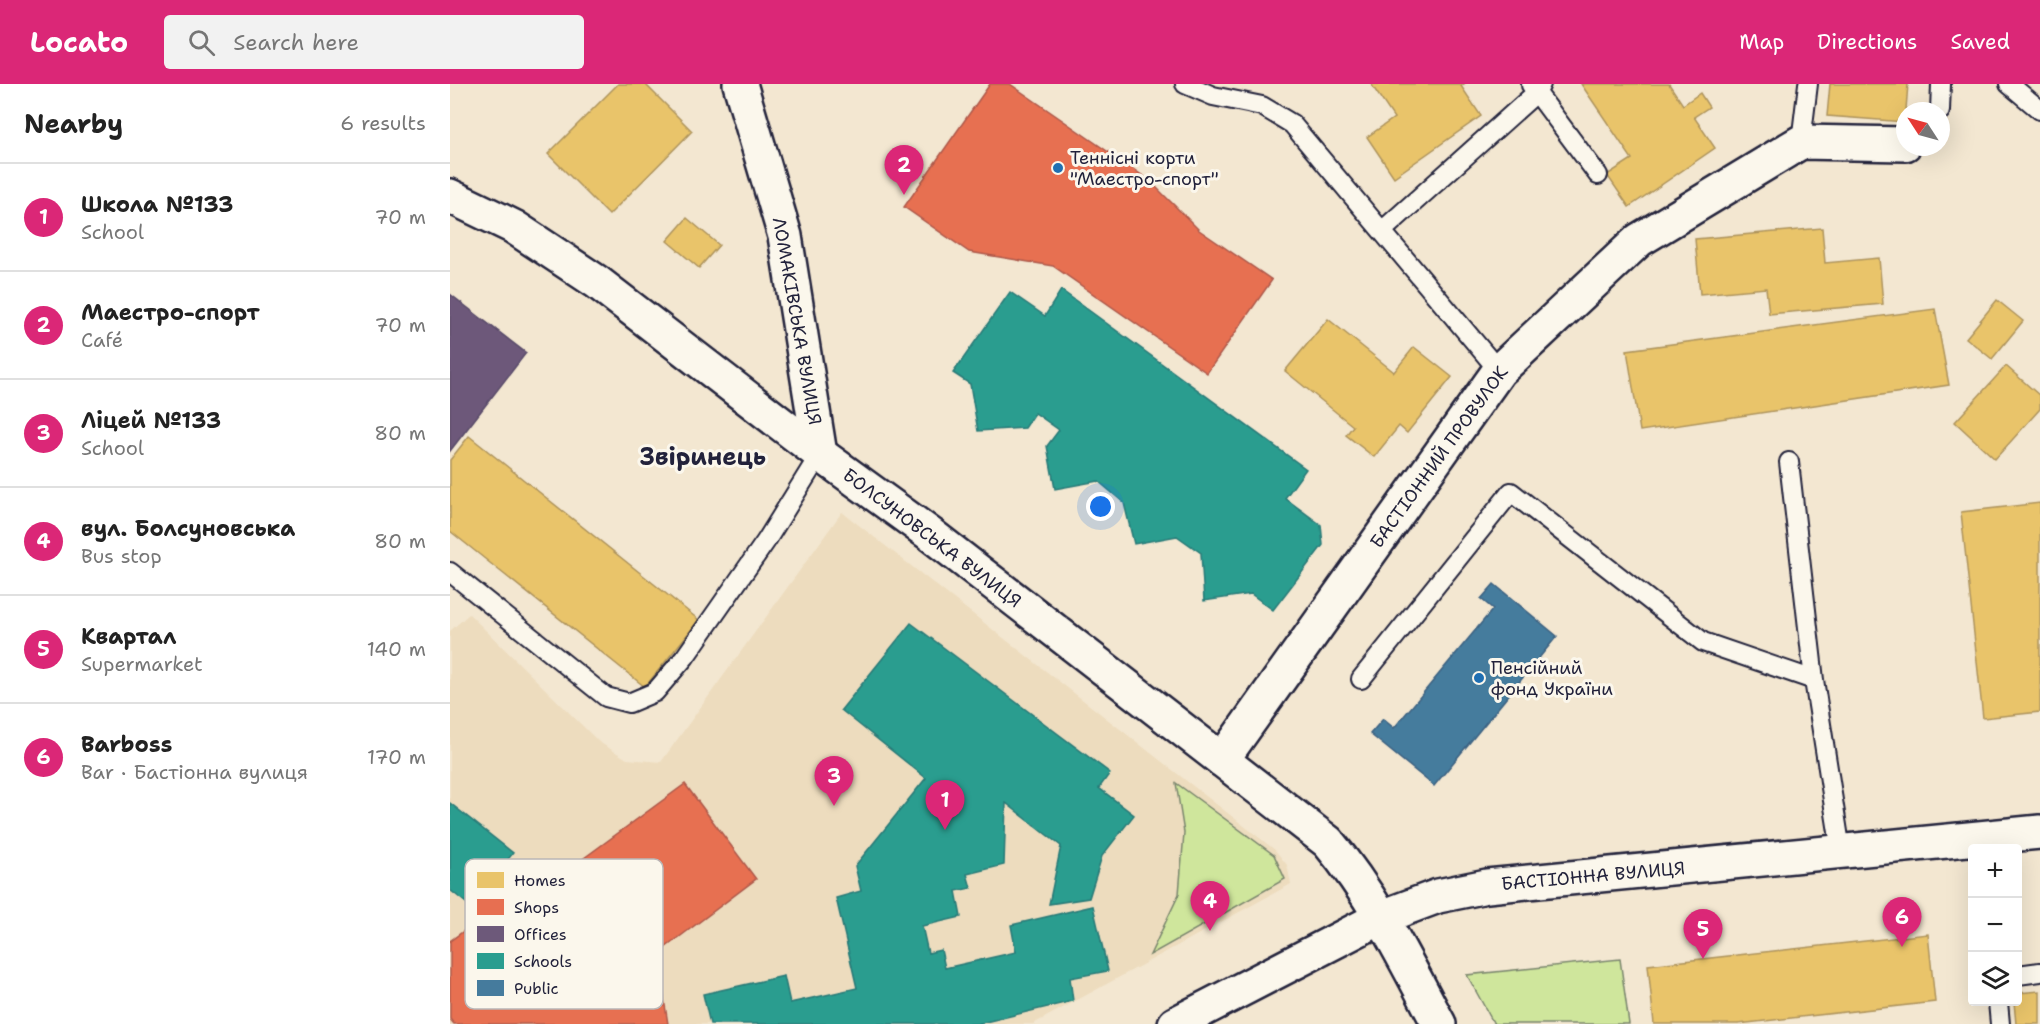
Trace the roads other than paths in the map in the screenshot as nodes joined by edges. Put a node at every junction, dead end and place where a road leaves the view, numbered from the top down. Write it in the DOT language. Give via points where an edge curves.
graph roads {
  1 [pos="740,84"];
  2 [pos="1185,84"];
  3 [pos="1227,84"];
  4 [pos="1941,84"];
  5 [pos="2009,84"];
  6 [pos="1806,86"];
  7 [pos="1536,87"];
  8 [pos="1213,96"];
  9 [pos="1940,102"];
  10 [pos="2040,110"];
  11 [pos="1802,142"];
  12 [pos="1896,144"];
  13 [pos="1598,175"];
  14 [pos="450,196"];
  15 [pos="1382,231"];
  16 [pos="1499,371"];
  17 [pos="820,454"];
  18 [pos="1789,462"];
  19 [pos="450,572"];
  20 [pos="1361,679"];
  21 [pos="1814,680"];
  22 [pos="1221,760"];
  23 [pos="2040,832"];
  24 [pos="1841,851"];
  25 [pos="1382,916"];
  26 [pos="2040,972"];
  27 [pos="2022,974"];
  28 [pos="1998,1006"];
  29 [pos="1175,1024"];
  30 [pos="1438,1024"];
  31 [pos="2000,1024"];
  1 -- 17 [label="street, ЛОМАКІВСЬКА ВУЛИЦЯ" via="785,236"];
  2 -- 8 [label="lane"];
  3 -- 8 [label="lane"];
  4 -- 9 [label="lane"];
  5 -- 10 [label="lane"];
  6 -- 11 [label="lane"];
  7 -- 13 [label="lane"];
  7 -- 15 [label="lane"];
  8 -- 15 [label="lane" via="1262,106 1292,124"];
  11 -- 12 [label="street"];
  11 -- 16 [label="street, БАСТІОННИЙ ПРОВУЛОК" via="1639,240"];
  14 -- 17 [label="street, БОЛСУНОВСЬКА ВУЛИЦЯ" via="514,227 597,282"];
  15 -- 16 [label="lane"];
  16 -- 22 [label="street, БАСТІОННИЙ ПРОВУЛОК"];
  17 -- 19 [label="lane" via="766,541 685,657 655,692 629,703 606,697"];
  17 -- 22 [label="street, БОЛСУНОВСЬКА ВУЛИЦЯ" via="930,534"];
  18 -- 21 [label="lane"];
  20 -- 21 [label="lane" via="1511,492 1702,642"];
  21 -- 24 [label="lane"];
  22 -- 25 [label="street, БОЛСУНОВСЬКА ВУЛИЦЯ" via="1328,842"];
  23 -- 24 [label="street, БАСТІОННА ВУЛИЦЯ"];
  24 -- 25 [label="street, БАСТІОННА ВУЛИЦЯ" via="1487,886 1438,896"];
  25 -- 29 [label="street, БАСТІОННА ВУЛИЦЯ"];
  25 -- 30 [label="street, БОЛСУНОВСЬКА ВУЛИЦЯ"];
  26 -- 27 [label="lane"];
  28 -- 31 [label="lane"];
}
